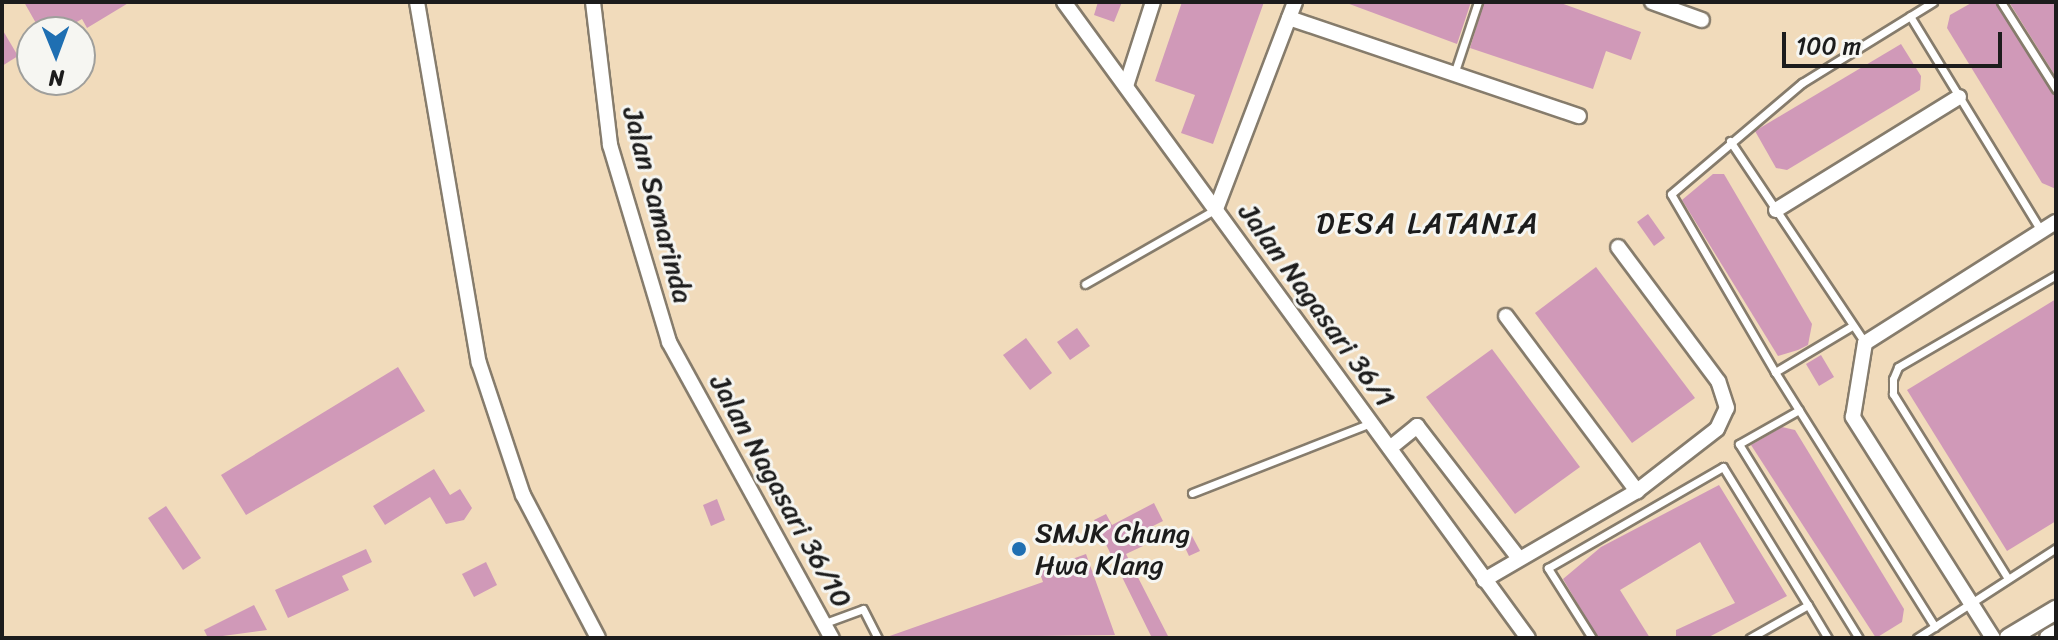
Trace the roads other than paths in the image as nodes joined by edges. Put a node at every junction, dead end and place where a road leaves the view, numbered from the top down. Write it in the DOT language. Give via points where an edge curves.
graph roads {
  1 [pos="417,2"];
  2 [pos="593,2"];
  3 [pos="1064,2"];
  4 [pos="1153,2"];
  5 [pos="1478,2"];
  6 [pos="1652,2"];
  7 [pos="1933,2"];
  8 [pos="2001,2"];
  9 [pos="1292,6"];
  10 [pos="1910,16"];
  11 [pos="1702,20"];
  12 [pos="1454,74"];
  13 [pos="1126,86"];
  14 [pos="2056,89"];
  15 [pos="1959,97"];
  16 [pos="1579,116"];
  17 [pos="1730,141"];
  18 [pos="1216,209"];
  19 [pos="1776,210"];
  20 [pos="2056,222"];
  21 [pos="2041,231"];
  22 [pos="1618,247"];
  23 [pos="2056,275"];
  24 [pos="1085,284"];
  25 [pos="1506,316"];
  26 [pos="1852,326"];
  27 [pos="1865,343"];
  28 [pos="685,369"];
  29 [pos="1775,372"];
  30 [pos="1799,410"];
  31 [pos="1371,423"];
  32 [pos="1390,448"];
  33 [pos="1637,491"];
  34 [pos="1192,493"];
  35 [pos="2056,548"];
  36 [pos="1518,557"];
  37 [pos="2007,577"];
  38 [pos="1484,580"];
  39 [pos="1973,604"];
  40 [pos="1808,605"];
  41 [pos="2056,610"];
  42 [pos="823,623"];
  43 [pos="1935,627"];
  44 [pos="2056,634"];
  45 [pos="598,638"];
  46 [pos="832,638"];
  47 [pos="878,638"];
  48 [pos="1528,638"];
  49 [pos="1592,638"];
  50 [pos="1750,638"];
  51 [pos="1828,638"];
  52 [pos="1859,638"];
  53 [pos="1917,638"];
  54 [pos="1993,638"];
  55 [pos="2009,638"];
  56 [pos="2049,638"];
  1 -- 45 [label="street" via="479,363 523,495"];
  2 -- 28 [label="street, Jalan Samarinda" via="617,171"];
  3 -- 13 [label="street, Jalan Nagasari 36/1"];
  4 -- 13 [label="street"];
  5 -- 12 [label="lane"];
  6 -- 11 [label="street"];
  7 -- 10 [label="lane"];
  8 -- 14 [label="lane"];
  9 -- 12 [label="street"];
  9 -- 18 [label="street"];
  10 -- 15 [label="lane"];
  10 -- 17 [label="lane" via="1802,83"];
  12 -- 16 [label="street"];
  13 -- 18 [label="street, Jalan Nagasari 36/1"];
  15 -- 19 [label="street"];
  15 -- 21 [label="lane"];
  17 -- 19 [label="lane"];
  17 -- 29 [label="lane" via="1671,194"];
  18 -- 24 [label="lane"];
  18 -- 31 [label="street, Jalan Nagasari 36/1"];
  19 -- 26 [label="lane"];
  20 -- 21 [label="street"];
  21 -- 27 [label="street"];
  22 -- 33 [label="street" via="1718,381 1727,408 1717,429"];
  23 -- 37 [label="lane" via="1898,367 1893,379 1893,394"];
  25 -- 33 [label="street"];
  26 -- 27 [label="lane"];
  26 -- 29 [label="lane"];
  27 -- 39 [label="street" via="1853,417"];
  28 -- 42 [label="street, Jalan Nagasari 36/10"];
  29 -- 30 [label="lane"];
  30 -- 43 [label="lane"];
  30 -- 52 [label="lane" via="1739,444"];
  31 -- 32 [label="street, Jalan Nagasari 36/1"];
  31 -- 34 [label="lane"];
  32 -- 36 [label="street" via="1417,426"];
  32 -- 38 [label="street, Jalan Nagasari 36/1"];
  33 -- 36 [label="street"];
  35 -- 37 [label="lane"];
  36 -- 38 [label="street"];
  37 -- 39 [label="lane"];
  38 -- 48 [label="street, Jalan Nagasari 36/1"];
  39 -- 43 [label="lane"];
  39 -- 54 [label="street"];
  40 -- 49 [label="lane" via="1723,467 1548,568"];
  40 -- 50 [label="lane"];
  40 -- 51 [label="lane"];
  41 -- 55 [label="street"];
  42 -- 46 [label="street, Jalan Nagasari 36/10"];
  42 -- 47 [label="lane" via="863,609"];
  43 -- 53 [label="lane"];
  44 -- 56 [label="street"];
}
